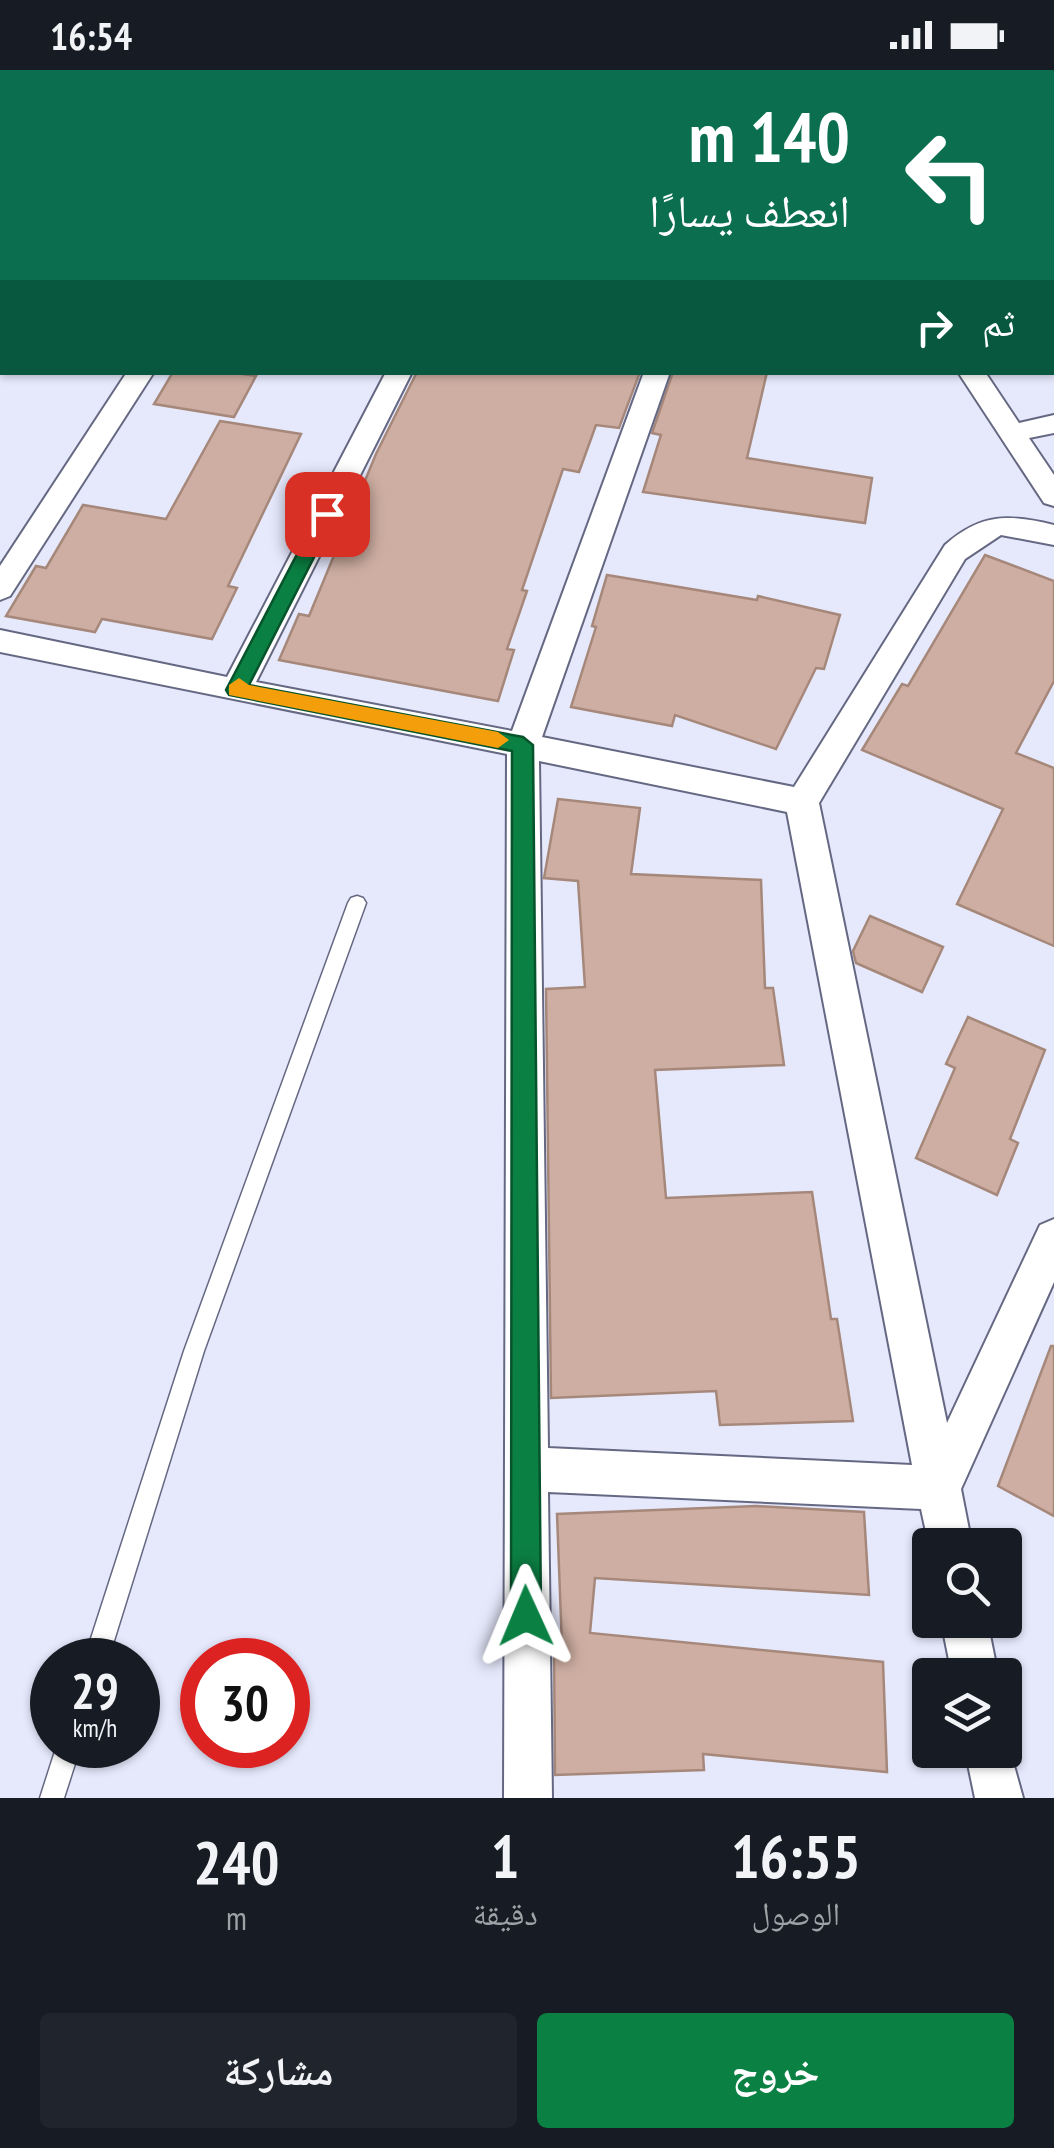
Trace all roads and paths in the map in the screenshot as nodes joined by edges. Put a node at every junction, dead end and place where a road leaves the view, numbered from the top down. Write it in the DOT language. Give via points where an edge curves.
graph roads {
  1 [pos="139,375"];
  2 [pos="397,375"];
  3 [pos="656,375"];
  4 [pos="974,375"];
  5 [pos="1054,424"];
  6 [pos="1010,434"];
  7 [pos="1054,496"];
  8 [pos="1054,535"];
  9 [pos="0,589"];
  10 [pos="0,641"];
  11 [pos="236,690"];
  12 [pos="523,745"];
  13 [pos="802,802"];
  14 [pos="356,903"];
  15 [pos="1054,1238"];
  16 [pos="524,1470"];
  17 [pos="939,1488"];
  18 [pos="947,1528"];
  19 [pos="103,1638"];
  20 [pos="62,1768"];
  21 [pos="993,1768"];
  22 [pos="52,1798"];
  23 [pos="528,1798"];
  24 [pos="999,1798"];
  1 -- 9 [label="street"];
  2 -- 11 [label="street"];
  3 -- 12 [label="street"];
  4 -- 6 [label="street"];
  5 -- 6 [label="street"];
  6 -- 7 [label="street"];
  8 -- 13 [label="street" via="1004,523 979,530 955,552"];
  10 -- 11 [label="street"];
  11 -- 12 [label="street"];
  12 -- 13 [label="street"];
  12 -- 16 [label="street"];
  13 -- 17 [label="street"];
  14 -- 19 [label="lane" via="194,1351"];
  15 -- 17 [label="street"];
  16 -- 17 [label="street"];
  16 -- 23 [label="street"];
  17 -- 18 [label="street"];
  20 -- 22 [label="lane"];
  21 -- 24 [label="street"];
}
